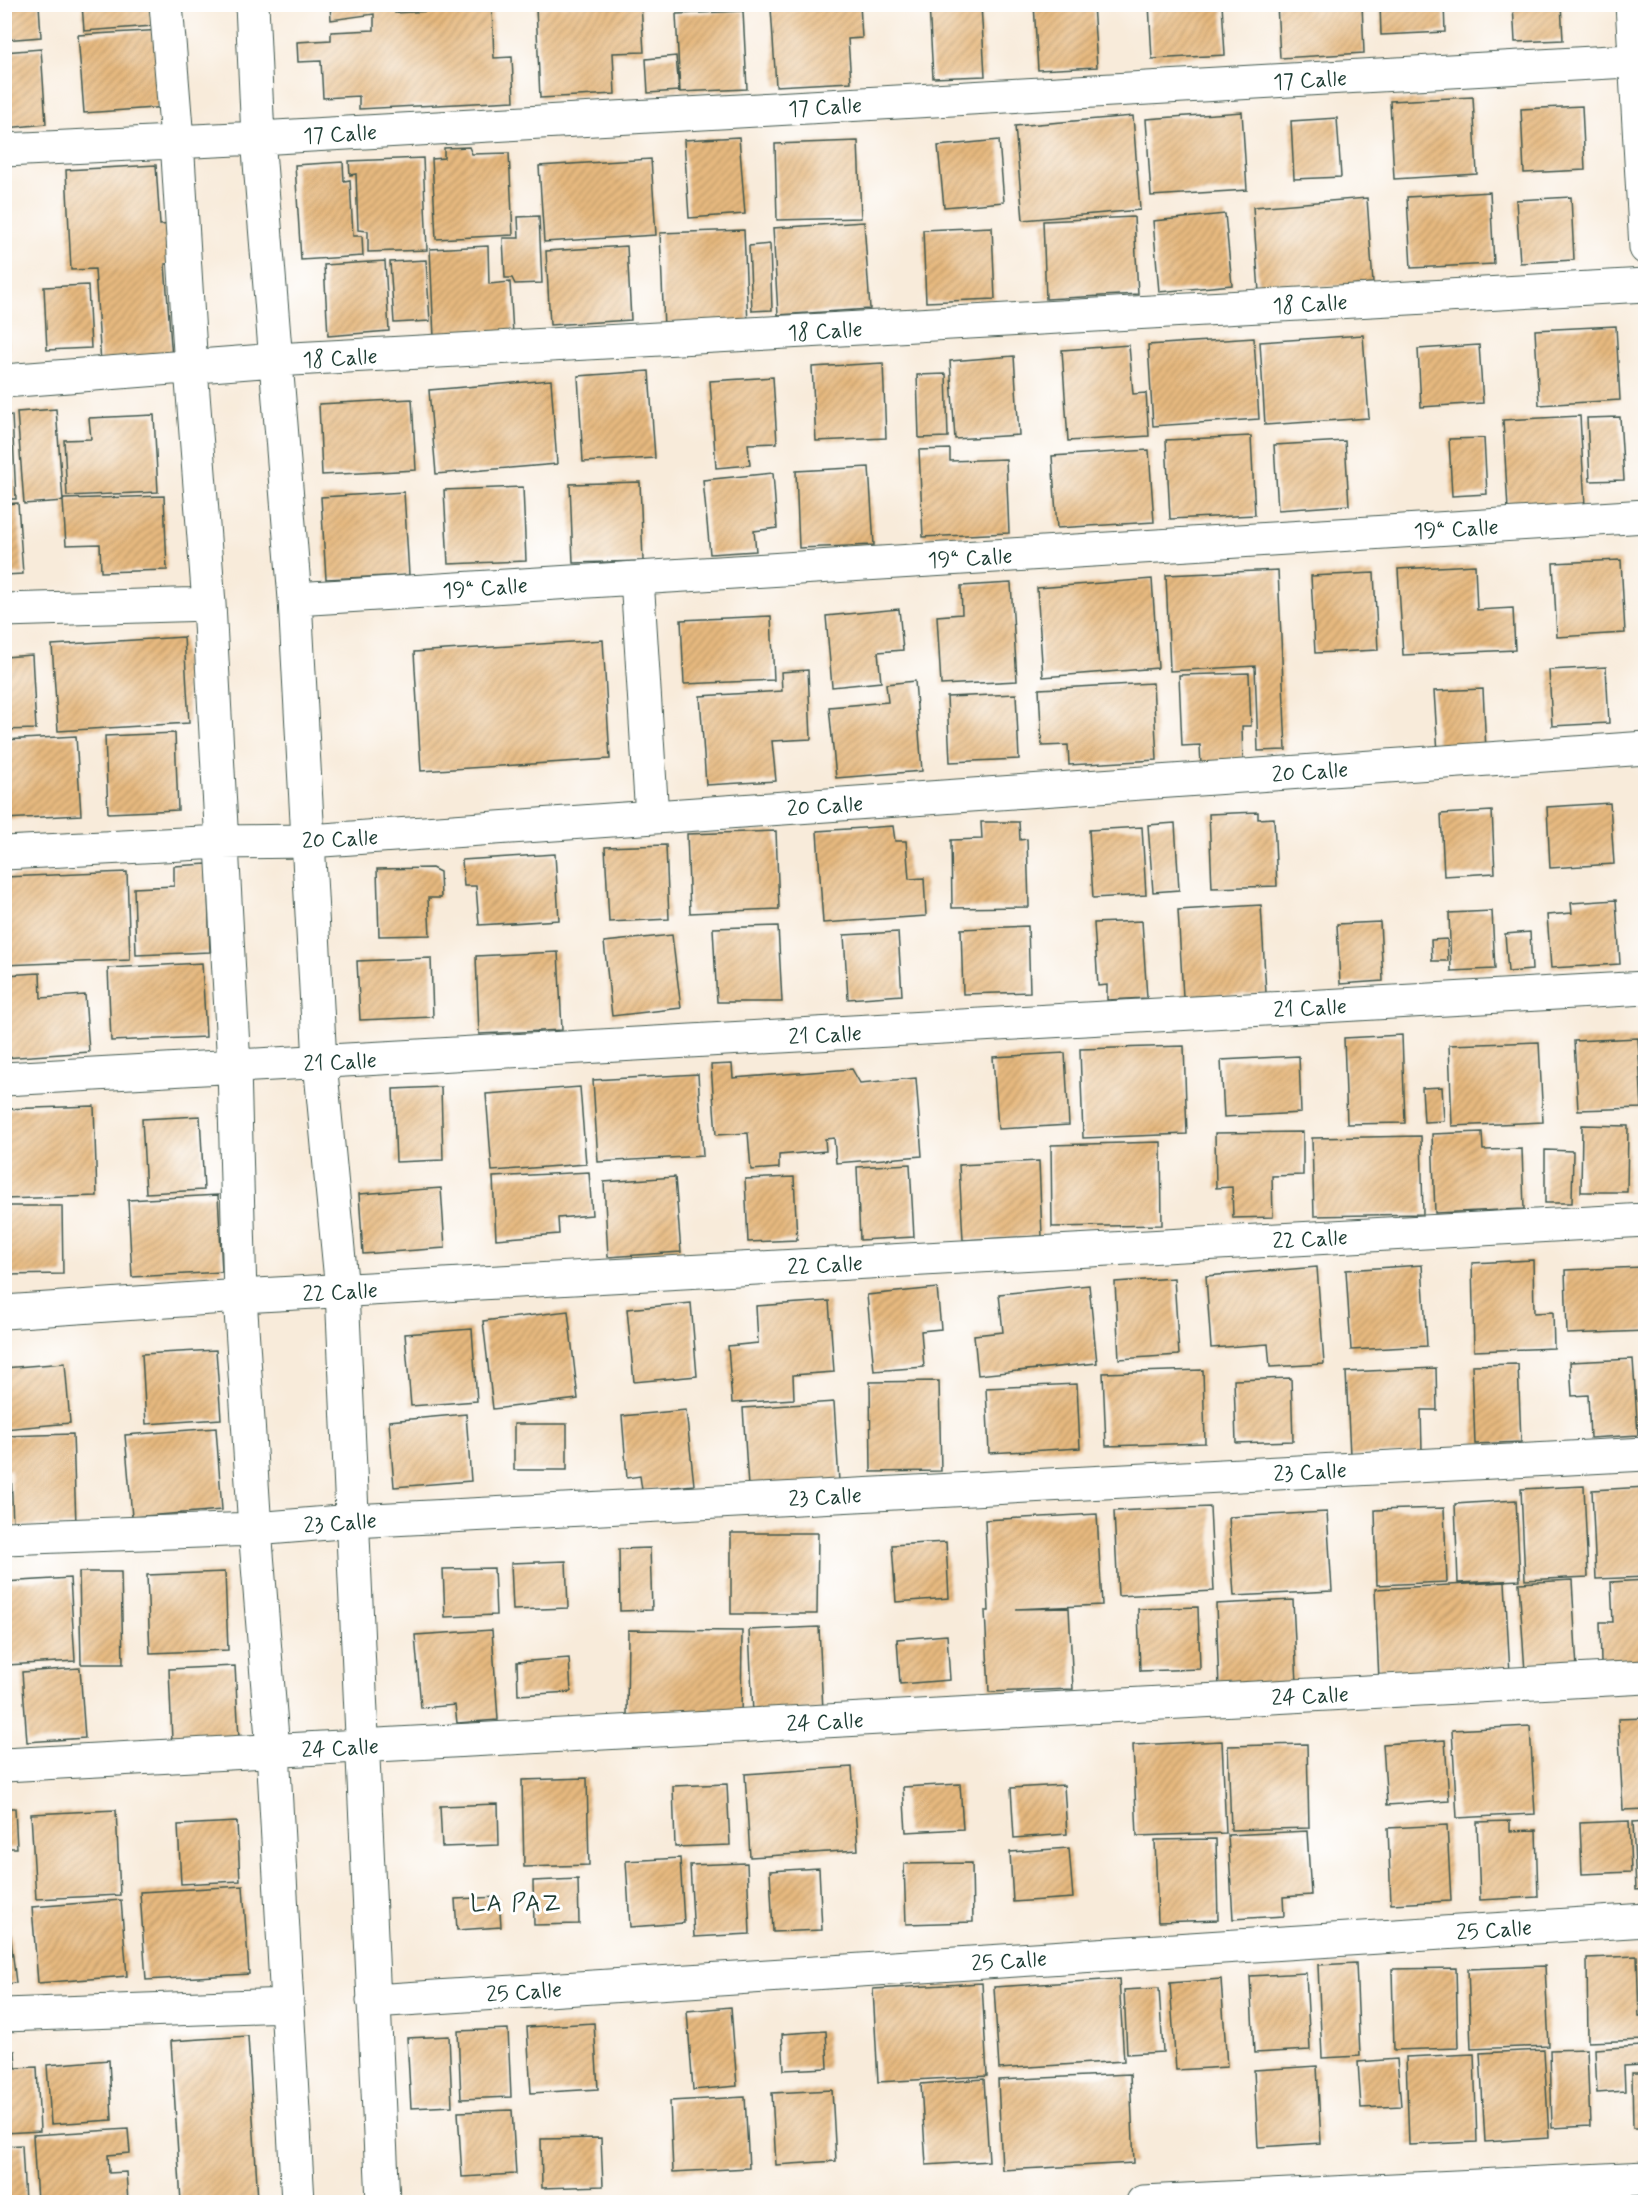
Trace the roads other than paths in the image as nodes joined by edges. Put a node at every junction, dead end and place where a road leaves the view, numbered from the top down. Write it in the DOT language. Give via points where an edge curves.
graph roads {
  1 [pos="166,4"];
  2 [pos="252,4"];
  3 [pos="1632,4"];
  4 [pos="1640,60"];
  5 [pos="258,138"];
  6 [pos="177,140"];
  7 [pos="4,150"];
  8 [pos="1646,248"];
  9 [pos="1646,285"];
  10 [pos="275,360"];
  11 [pos="190,368"];
  12 [pos="4,381"];
  13 [pos="1646,516"];
  14 [pos="637,578"];
  15 [pos="295,598"];
  16 [pos="209,604"];
  17 [pos="4,610"];
  18 [pos="1646,748"];
  19 [pos="652,817"];
  20 [pos="309,841"];
  21 [pos="222,842"];
  22 [pos="4,853"];
  23 [pos="1646,988"];
  24 [pos="320,1062"];
  25 [pos="234,1067"];
  26 [pos="4,1078"];
  27 [pos="1646,1220"];
  28 [pos="342,1291"];
  29 [pos="240,1296"];
  30 [pos="4,1312"];
  31 [pos="1646,1454"];
  32 [pos="353,1521"];
  33 [pos="255,1529"];
  34 [pos="4,1538"];
  35 [pos="1646,1677"];
  36 [pos="363,1746"];
  37 [pos="273,1750"];
  38 [pos="4,1765"];
  39 [pos="1646,1920"];
  40 [pos="373,2001"];
  41 [pos="287,2005"];
  42 [pos="4,2015"];
  43 [pos="1646,2178"];
  44 [pos="298,2202"];
  45 [pos="383,2202"];
  46 [pos="1143,2202"];
  1 -- 6 [label="street"];
  2 -- 5 [label="street"];
  3 -- 4 [label="street"];
  4 -- 5 [label="street, 17 Calle"];
  4 -- 8 [label="street"];
  5 -- 6 [label="street, 17 Calle"];
  5 -- 10 [label="street"];
  6 -- 7 [label="street, 17 Calle"];
  6 -- 11 [label="street"];
  9 -- 10 [label="street, 18 Calle"];
  10 -- 11 [label="street, 18 Calle"];
  10 -- 15 [label="street"];
  11 -- 12 [label="street, 18 Calle"];
  11 -- 16 [label="street"];
  13 -- 14 [label="street, 19ª Calle"];
  14 -- 15 [label="street, 19ª Calle"];
  14 -- 19 [label="street"];
  15 -- 20 [label="street"];
  16 -- 17 [label="street"];
  16 -- 21 [label="street"];
  18 -- 19 [label="street, 20 Calle"];
  19 -- 20 [label="street, 20 Calle"];
  20 -- 21 [label="street, 20 Calle"];
  20 -- 24 [label="street"];
  21 -- 22 [label="street, 20 Calle"];
  21 -- 25 [label="street"];
  23 -- 24 [label="street, 21 Calle"];
  24 -- 25 [label="street, 21 Calle"];
  24 -- 28 [label="street"];
  25 -- 26 [label="street, 21 Calle"];
  25 -- 29 [label="street"];
  27 -- 28 [label="street, 22 Calle"];
  28 -- 29 [label="street, 22 Calle"];
  28 -- 32 [label="street"];
  29 -- 30 [label="street, 22 Calle"];
  29 -- 33 [label="street"];
  31 -- 32 [label="street, 23 Calle"];
  32 -- 33 [label="street, 23 Calle"];
  32 -- 36 [label="street"];
  33 -- 34 [label="street, 23 Calle"];
  33 -- 37 [label="street"];
  35 -- 36 [label="street, 24 Calle"];
  36 -- 37 [label="street, 24 Calle"];
  36 -- 40 [label="street"];
  37 -- 38 [label="street, 24 Calle"];
  37 -- 41 [label="street"];
  39 -- 40 [label="street, 25 Calle"];
  40 -- 45 [label="street"];
  41 -- 42 [label="street"];
  41 -- 44 [label="street"];
  43 -- 46 [label="street"];
}
